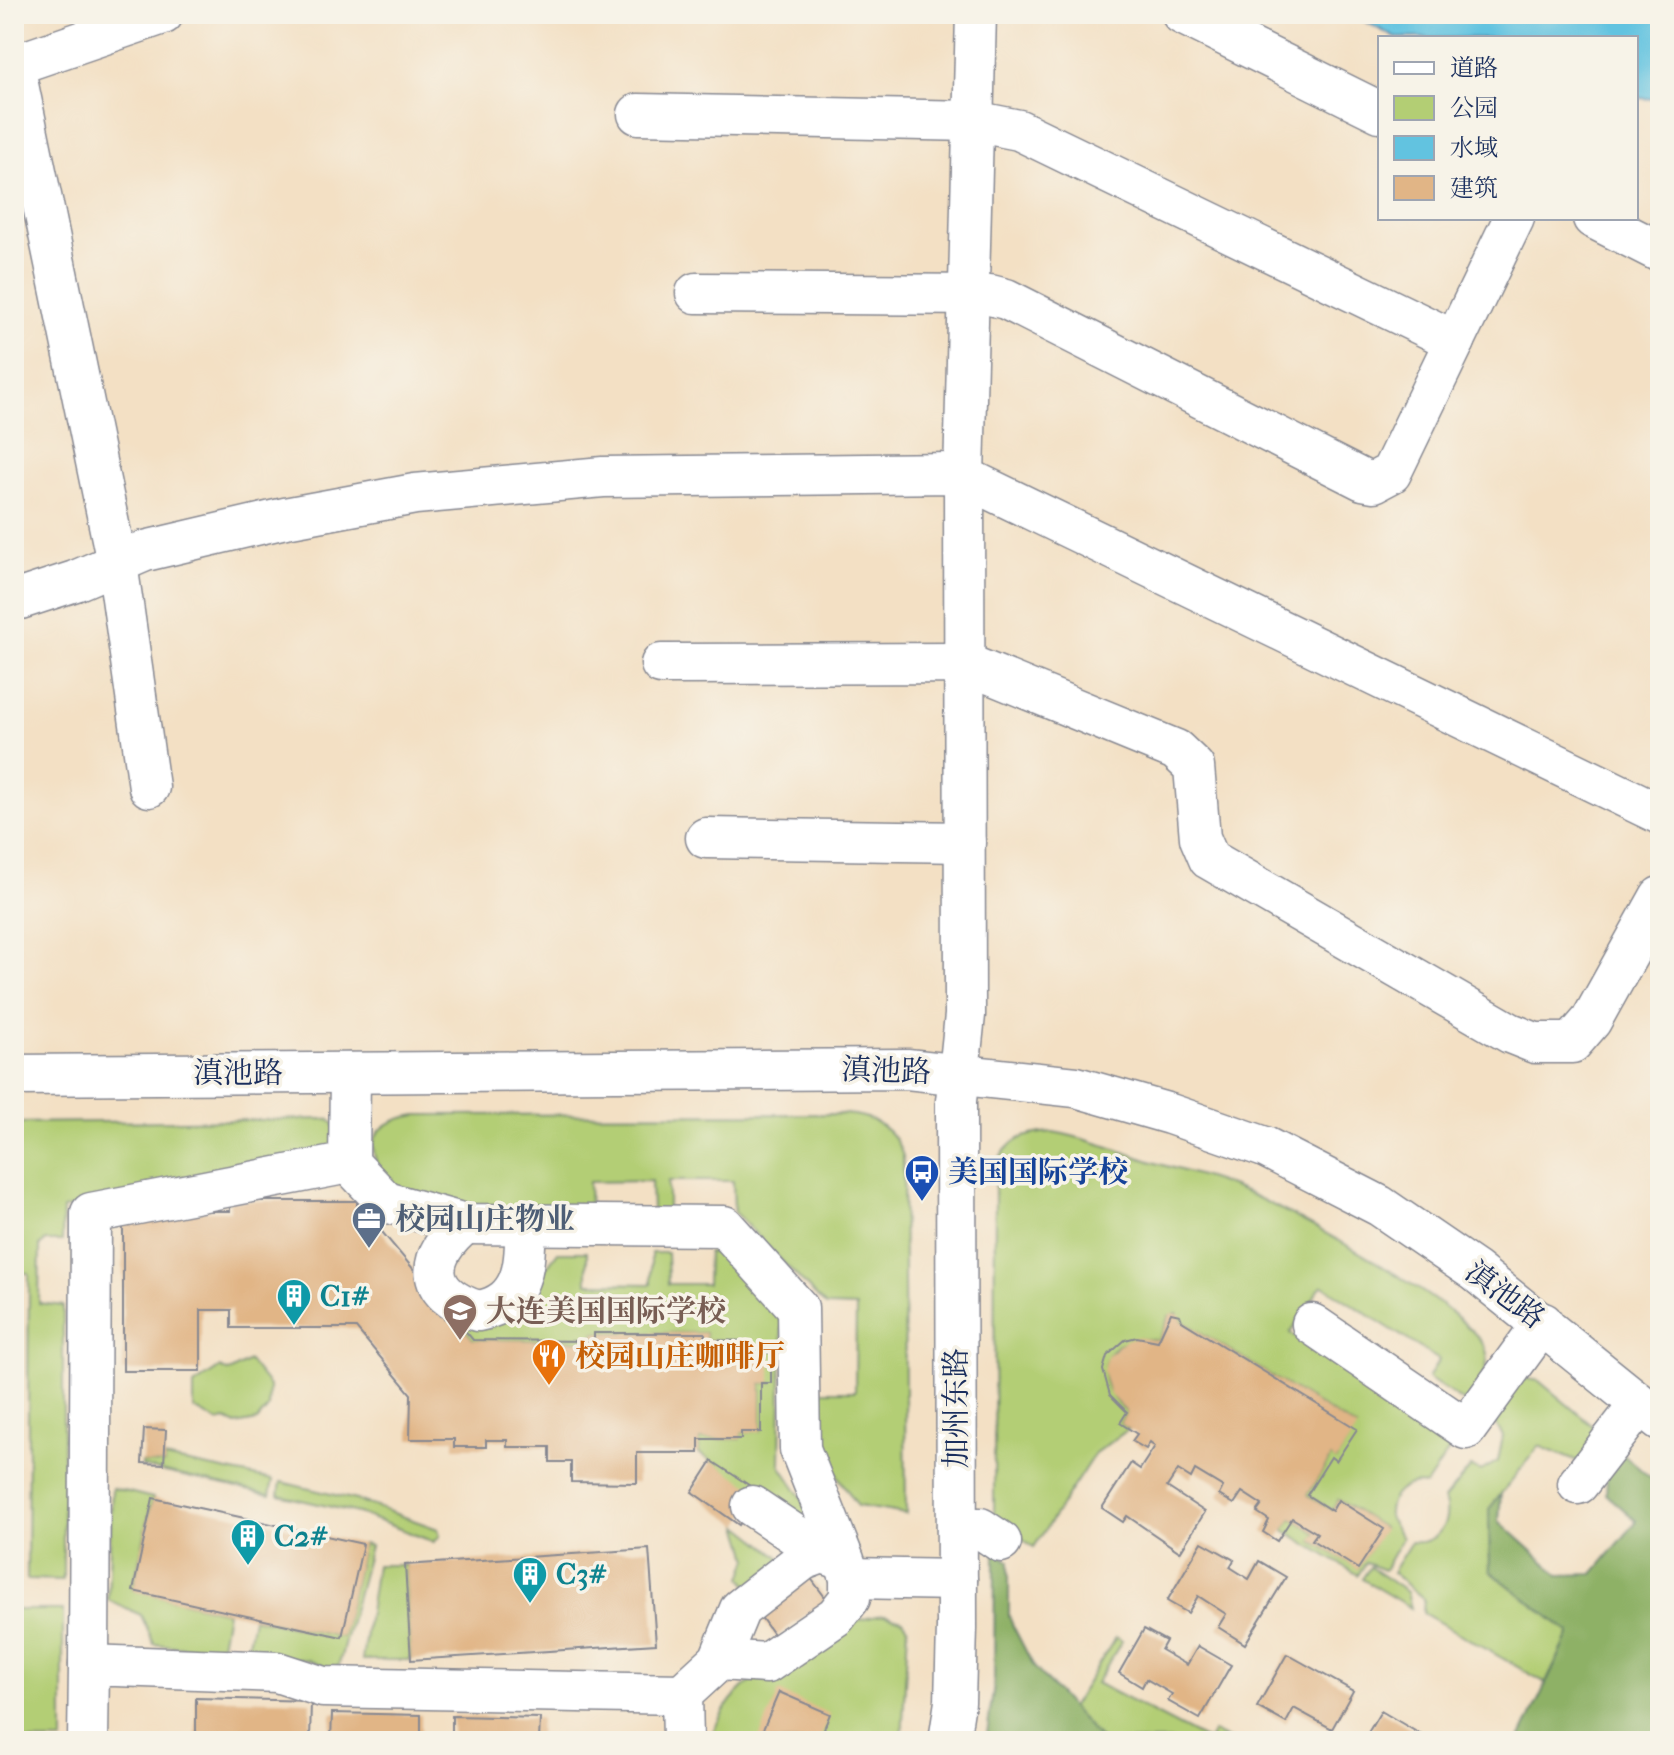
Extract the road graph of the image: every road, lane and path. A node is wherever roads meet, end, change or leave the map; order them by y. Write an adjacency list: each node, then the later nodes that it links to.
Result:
1 (163, 14): 14 (street)
2 (976, 14): 6 (street, 加州东路)
3 (1182, 14): 4 (street)
4 (1378, 111)
5 (638, 114): 6 (street)
6 (973, 121): 11 (street, 加州东路); 12 (street)
7 (1513, 220): 12 (street)
8 (1597, 220): 9 (street)
9 (1660, 252)
10 (696, 293): 11 (street)
11 (969, 296): 12 (street); 13 (street, 加州东路)
12 (1455, 341)
13 (964, 476): 14 (street); 16 (street, 加州东路); 19 (street)
14 (117, 563): 15 (street); 18 (street)
15 (14, 601)
16 (964, 663): 17 (street); 21 (street, 加州东路); 22 (street)
17 (661, 664)
18 (149, 787)
19 (1660, 814)
20 (706, 838): 21 (street)
21 (965, 842): 24 (street, 加州东路)
22 (1660, 897)
23 (350, 1073): 24 (street, 滇池路); 25 (street, 滇池路); 26 (street)
24 (959, 1074): 29 (street, 滇池路); 34 (street, 加州东路)
25 (14, 1075)
26 (349, 1163): 27 (street); 39 (street)
27 (465, 1224): 28 (street); 28 (street)
28 (525, 1225): 36 (street)
29 (1543, 1323): 30 (street); 31 (street, 滇池路)
30 (1312, 1324)
31 (1650, 1412): 32 (street)
32 (1578, 1484)
33 (752, 1506): 36 (street)
34 (957, 1528): 35 (street); 37 (street, 加州东路)
35 (1001, 1542)
36 (839, 1564): 37 (street); 38 (street); 38 (street)
37 (957, 1580): 43 (street, 加州东路)
38 (719, 1660): 40 (street)
39 (89, 1665): 40 (street); 41 (street)
40 (682, 1694): 42 (street)
41 (88, 1741)
42 (683, 1741)
43 (949, 1741)

